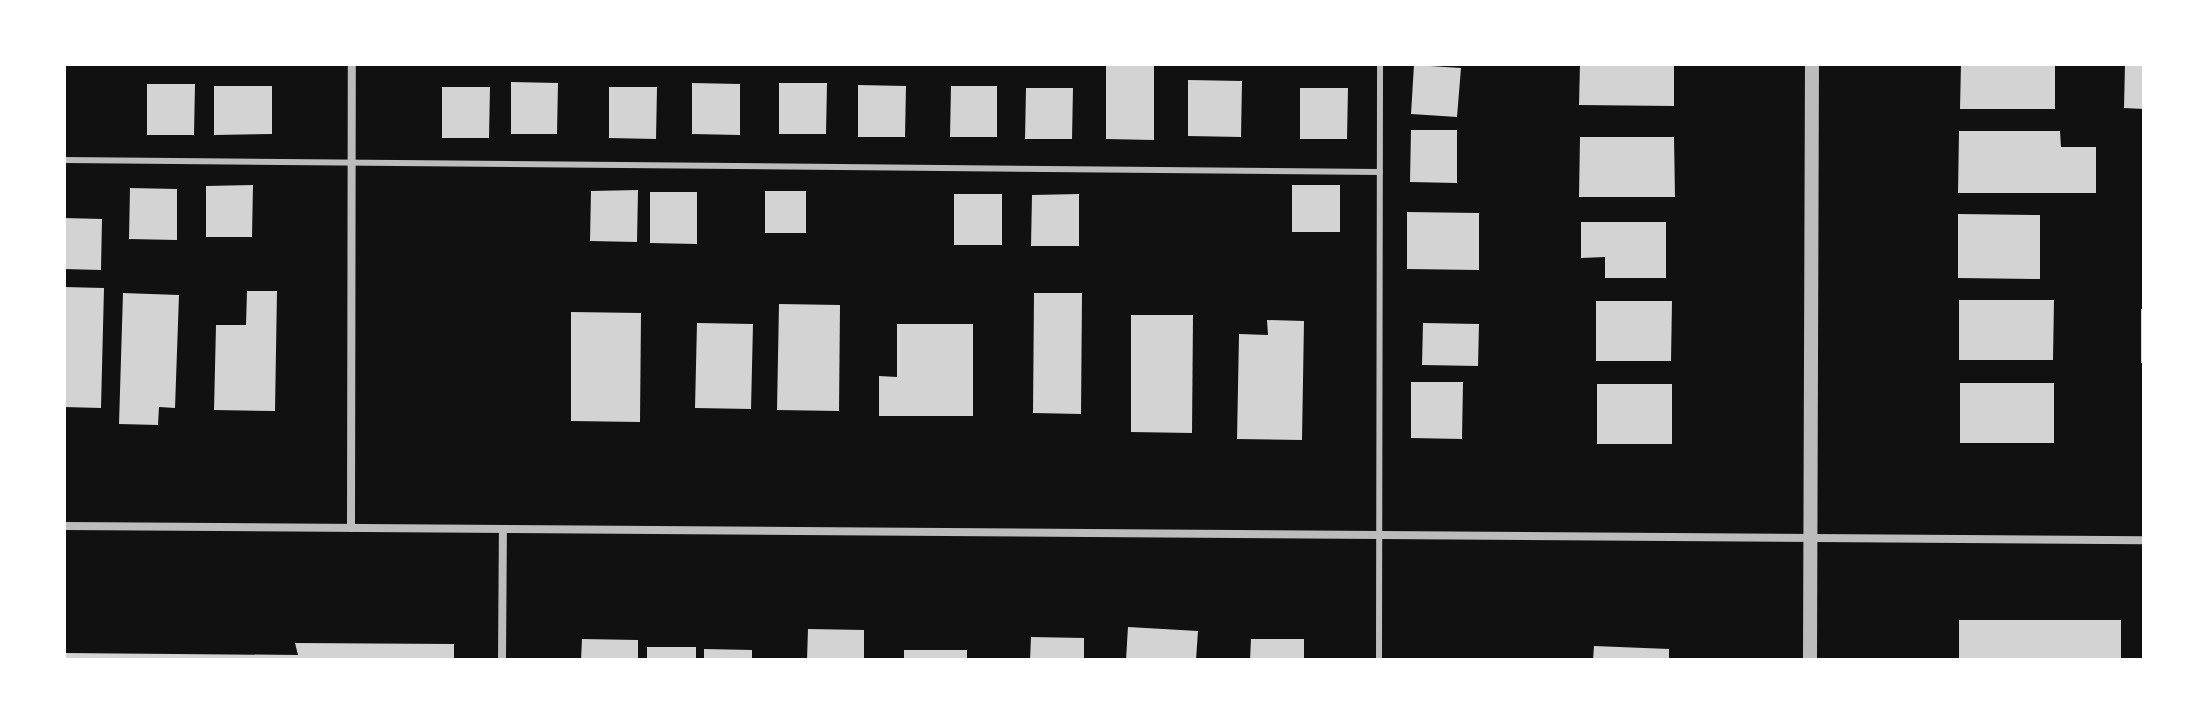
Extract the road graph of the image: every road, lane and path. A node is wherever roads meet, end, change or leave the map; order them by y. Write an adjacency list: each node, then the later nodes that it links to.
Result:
1 (352, 64): 5 (street)
2 (1380, 64): 6 (lane)
3 (1812, 64): 11 (street)
4 (64, 160): 5 (lane)
5 (352, 162): 6 (lane); 8 (street)
6 (1380, 172): 10 (lane)
7 (64, 526): 8 (street)
8 (351, 528): 9 (street)
9 (503, 529): 10 (street); 13 (street)
10 (1379, 535): 11 (street); 14 (lane)
11 (1811, 538): 12 (street); 15 (street)
12 (2144, 540)
13 (502, 660)
14 (1379, 660)
15 (1810, 660)

